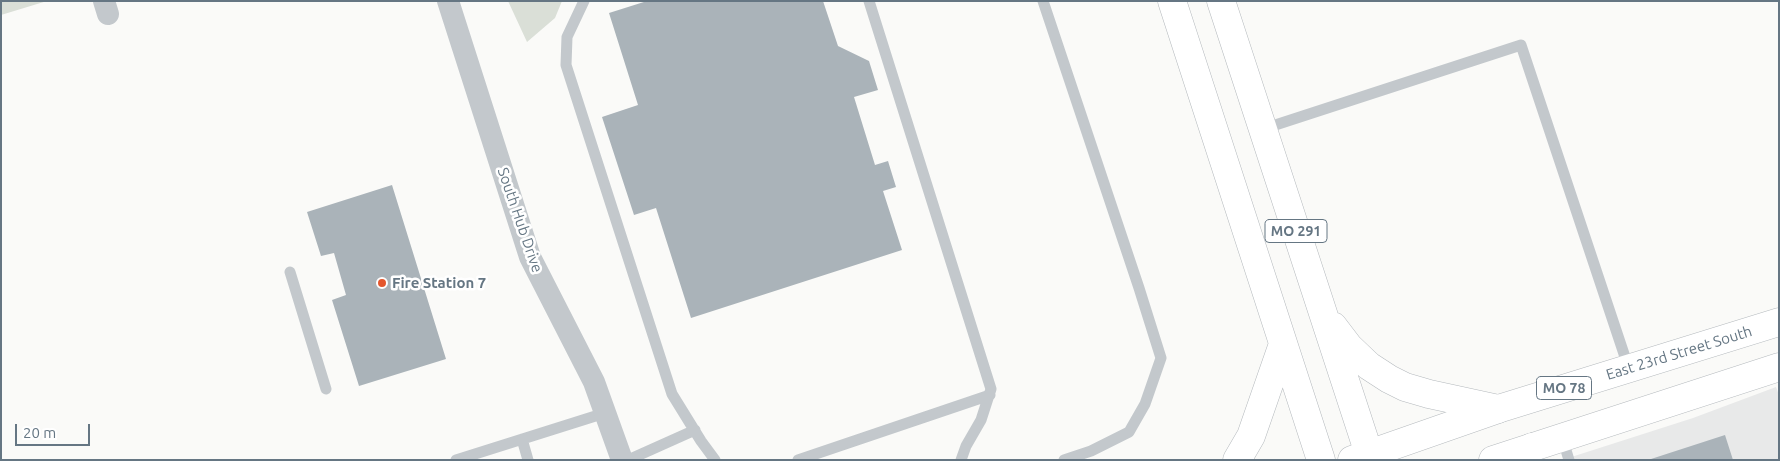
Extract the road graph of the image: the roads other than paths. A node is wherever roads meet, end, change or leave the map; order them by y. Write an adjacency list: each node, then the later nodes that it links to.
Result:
1 (448, 1): 17 (street, South Hub Drive)
2 (584, 1): 18 (lane)
3 (869, 1): 15 (lane)
4 (1044, 1): 30 (lane)
5 (1172, 1): 11 (main road, MO 291)
6 (1221, 1): 7 (main road, MO 291)
7 (1263, 129): 9 (main road, MO 291); 13 (lane)
8 (290, 272): 14 (lane)
9 (1323, 312): 16 (main road); 22 (main road, MO 291)
10 (1779, 322): 13 (main road, East 23rd Street South / MO 78)
11 (1283, 344): 31 (main road); 32 (main road, MO 291)
12 (1779, 367): 20 (main road)
13 (1629, 368): 16 (main road, East 23rd Street South / MO 78)
14 (326, 389)
15 (990, 395): 28 (lane); 29 (lane)
16 (1498, 409): 22 (main road, East 23rd Street South / MO 78)
17 (605, 413): 19 (lane); 25 (street, South Hub Drive)
18 (695, 430): 26 (lane); 27 (lane)
19 (522, 439): 23 (lane); 24 (lane)
20 (1566, 448): 21 (main road)
21 (1523, 454): 33 (main road)
22 (1364, 458)
23 (456, 460)
24 (528, 460)
25 (622, 460)
26 (628, 460)
27 (715, 460)
28 (798, 460)
29 (961, 460)
30 (1064, 460)
31 (1237, 460)
32 (1321, 460)
33 (1494, 460)

